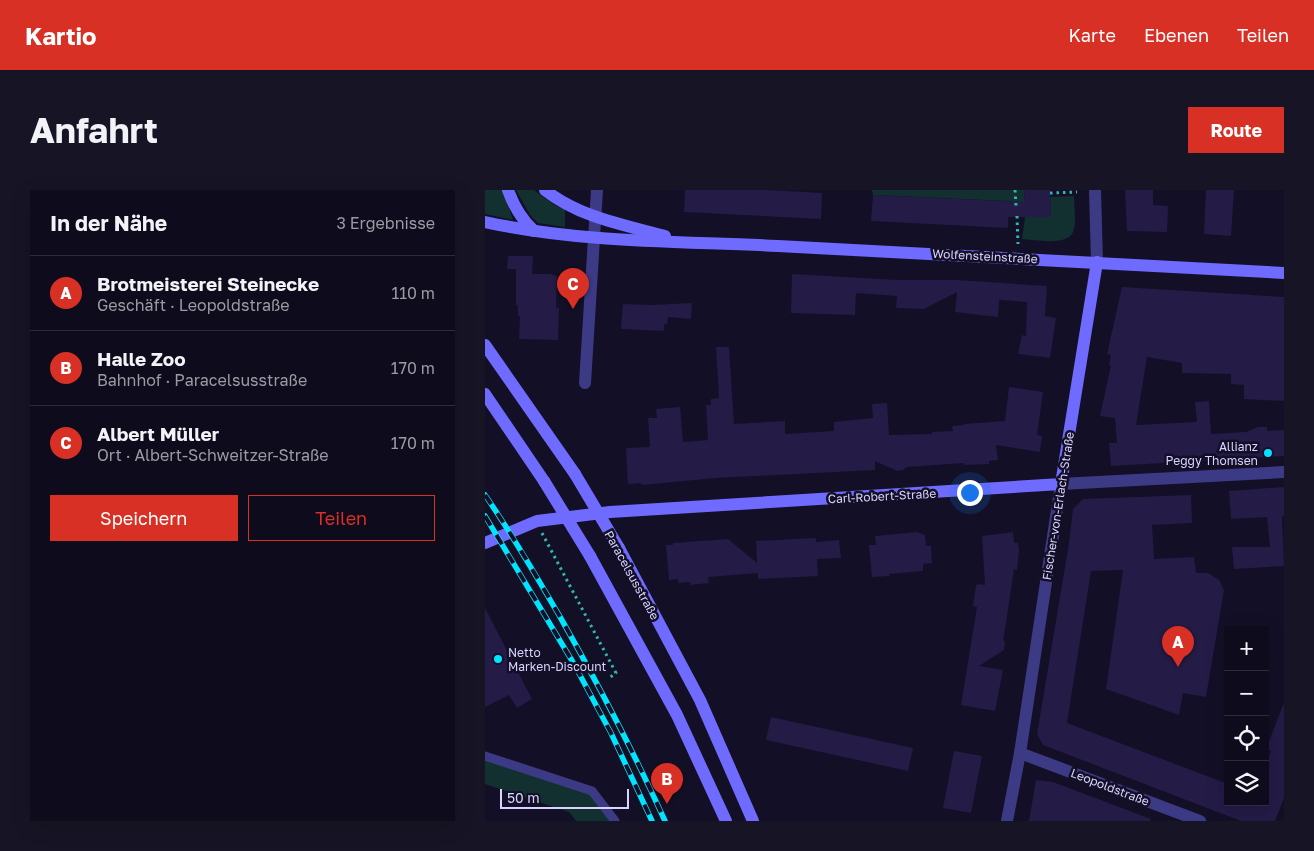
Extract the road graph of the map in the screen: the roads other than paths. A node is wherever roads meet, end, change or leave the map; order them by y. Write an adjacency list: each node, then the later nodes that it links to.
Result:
1 (508, 190): 7 (main road)
2 (545, 190): 5 (main road, Wolfensteinstraße)
3 (597, 190): 5 (street)
4 (1095, 190): 10 (street, Fischer-von-Erlach-Straße)
5 (594, 216): 8 (street); 9 (main road, Wolfensteinstraße)
6 (485, 222): 7 (main road, Wolfensteinstraße)
7 (533, 231): 8 (main road, Wolfensteinstraße)
8 (593, 238): 9 (main road, Wolfensteinstraße); 13 (street)
9 (687, 241): 10 (main road, Wolfensteinstraße)
10 (1097, 262): 11 (main road, Wolfensteinstraße); 16 (main road, Fischer-von-Erlach-Straße)
11 (1284, 273)
12 (485, 344): 22 (main road, Paracelsusstraße, bridge)
13 (585, 382)
14 (485, 394): 21 (main road, bridge)
15 (1284, 472): 16 (street, Carl-Robert-Straße)
16 (1061, 484): 17 (main road, Carl-Robert-Straße); 18 (street, Fischer-von-Erlach-Straße)
17 (485, 542)
18 (1020, 753): 23 (street, Fischer-von-Erlach-Straße); 24 (street, Leopoldstraße)
19 (485, 756): 20 (lane)
20 (615, 821)
21 (726, 821)
22 (753, 821)
23 (1007, 821)
24 (1200, 821)

